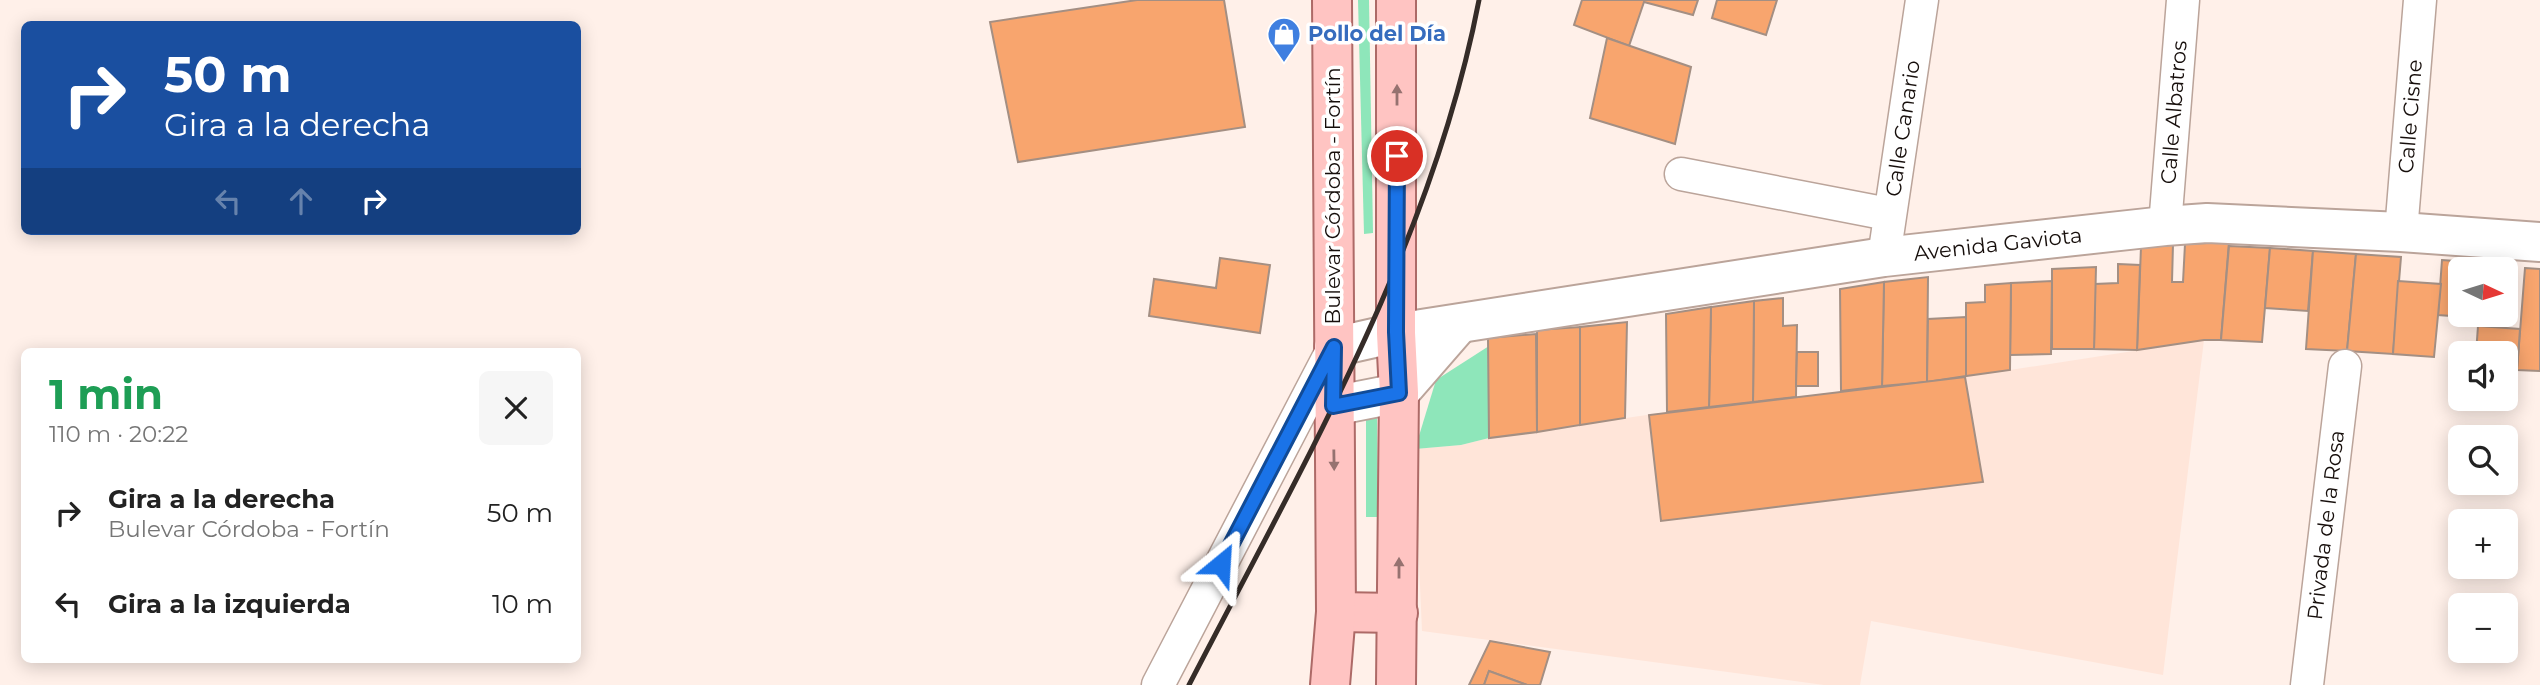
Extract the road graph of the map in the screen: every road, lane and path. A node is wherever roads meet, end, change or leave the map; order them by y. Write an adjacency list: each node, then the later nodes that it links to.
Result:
1 (1332, 0): 14 (main road, Bulevar Córdoba - Fortín)
2 (1396, 0): 13 (main road, one-way to 2)
3 (1922, 0): 7 (street, Calle Canario)
4 (2183, 0): 8 (street, Calle Albatros)
5 (2420, 0): 9 (street, Calle Cisne)
6 (1681, 174): 7 (street)
7 (1888, 214): 11 (street, Calle Canario)
8 (2165, 226): 9 (street, Avenida Gaviota); 11 (street, Avenida Gaviota)
9 (2401, 232): 10 (street, Avenida Gaviota)
10 (2540, 242)
11 (1884, 257): 12 (street, Avenida Gaviota)
12 (1459, 324): 13 (street, Avenida Gaviota); 16 (street)
13 (1396, 332): 14 (street, Avenida Gaviota); 16 (main road)
14 (1334, 347): 17 (main road, Bulevar Córdoba - Fortín); 20 (street)
15 (2345, 366): 23 (street, Privada de la Rosa)
16 (1399, 393): 17 (street); 19 (main road, one-way to 16)
17 (1333, 406): 18 (main road, Bulevar Córdoba - Fortín, one-way to 18)
18 (1336, 612): 19 (main road); 21 (main road, Bulevar Córdoba - Fortín)
19 (1398, 613): 22 (main road)
20 (1158, 685)
21 (1330, 685)
22 (1396, 685)
23 (2307, 685)

